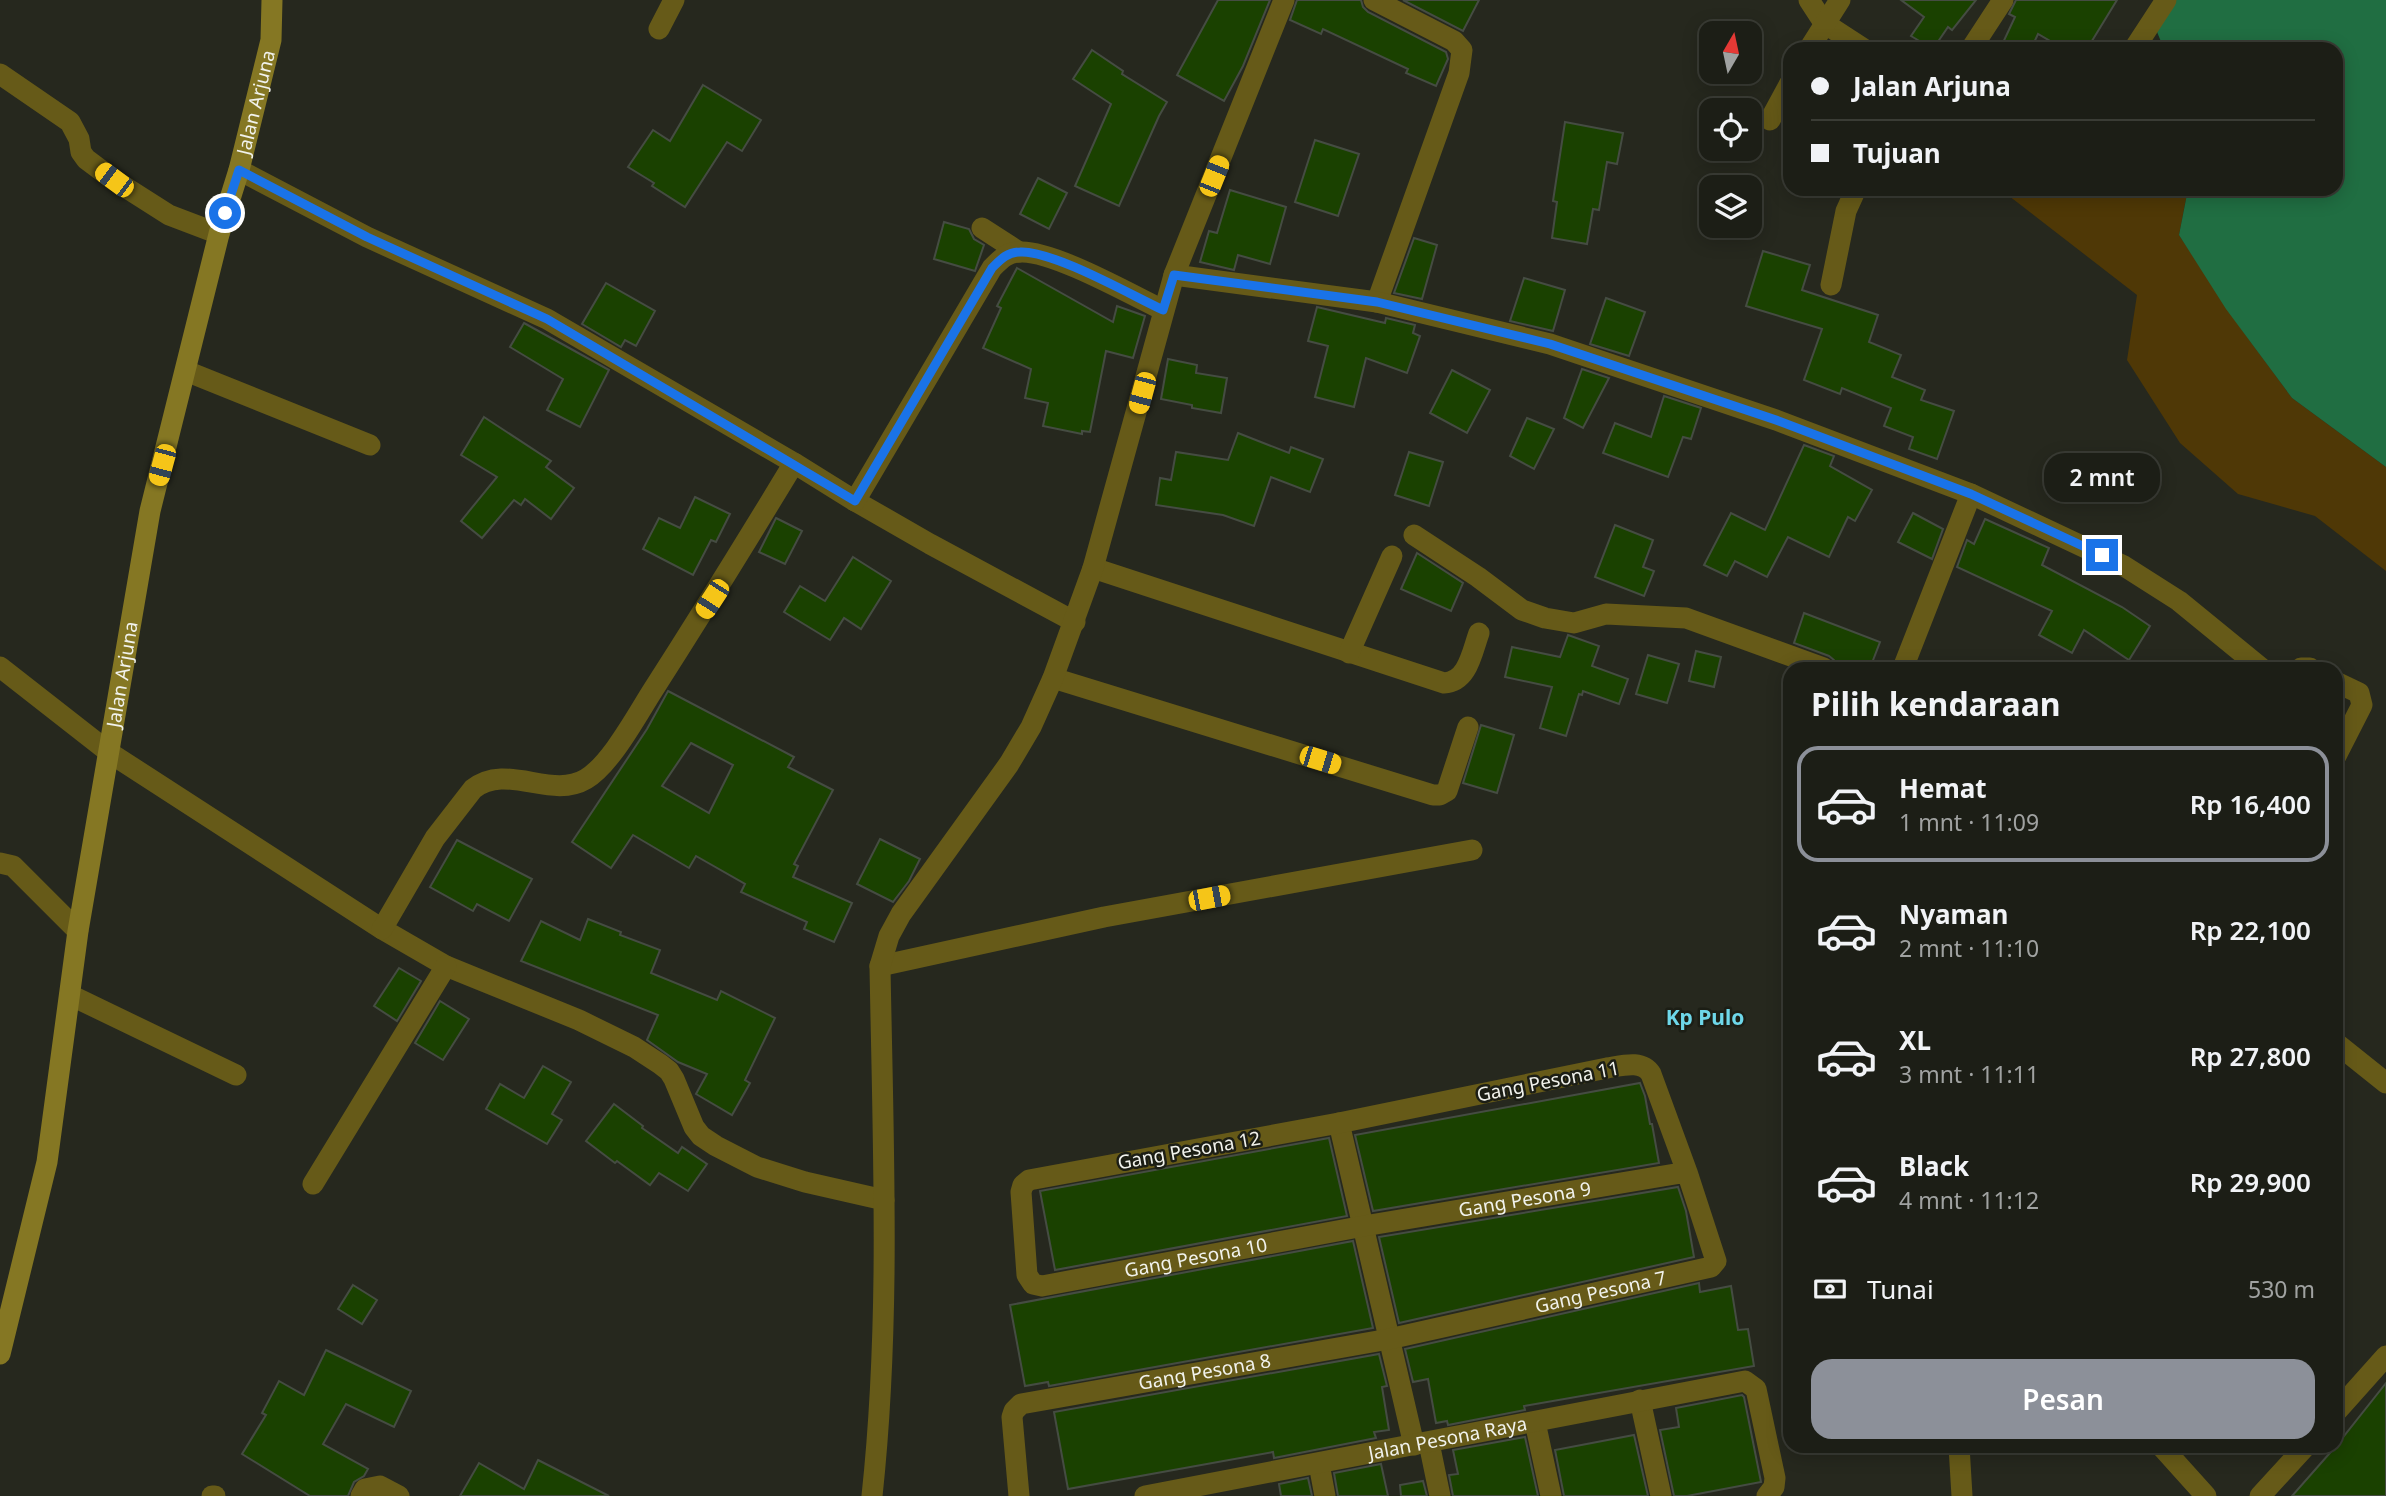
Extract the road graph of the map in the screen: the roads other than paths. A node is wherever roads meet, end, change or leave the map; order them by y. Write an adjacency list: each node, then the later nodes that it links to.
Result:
1 (272, 0): 18 (street, Jalan Arjuna)
2 (674, 0): 10 (street)
3 (1284, 0): 23 (street)
4 (1374, 0): 25 (street)
5 (1809, 0): 9 (street)
6 (1840, 0): 9 (street)
7 (2003, 0): 13 (street)
8 (2166, 0): 14 (street)
9 (1824, 23): 11 (street); 12 (street)
10 (659, 29)
11 (1813, 42)
12 (1853, 42)
13 (1976, 42)
14 (2139, 42)
15 (0, 74): 21 (street)
16 (1783, 96): 17 (street)
17 (1770, 120)
18 (239, 170): 21 (street, Jalan Arjuna); 29 (street)
19 (1853, 196): 24 (street)
20 (982, 228): 22 (street)
21 (219, 234): 27 (street, Jalan Arjuna)
22 (1019, 252): 26 (street); 31 (street)
23 (1174, 275): 25 (street); 26 (street)
24 (1831, 285)
25 (1377, 302): 30 (street)
26 (1163, 310): 34 (street)
27 (186, 371): 28 (street); 46 (street, Jalan Arjuna)
28 (370, 446)
29 (793, 463): 31 (street); 49 (street)
30 (1971, 494): 39 (street); 40 (street)
31 (855, 501): 35 (street)
32 (1414, 535): 38 (street)
33 (1392, 556): 37 (street)
34 (1093, 568): 35 (street); 37 (street)
35 (1075, 622): 42 (street)
36 (1479, 633): 37 (street)
37 (1349, 653)
38 (1807, 662)
39 (1905, 662)
40 (2254, 662)
41 (0, 667): 46 (street)
42 (1054, 678): 44 (street); 52 (street)
43 (2343, 685): 45 (street)
44 (1468, 727)
45 (2343, 742)
46 (110, 753): 49 (street); 50 (street, Jalan Arjuna)
47 (1472, 850): 52 (street)
48 (0, 863): 50 (street)
49 (382, 929): 51 (street)
50 (78, 931): 53 (street, Jalan Arjuna)
51 (446, 966): 59 (street); 60 (street)
52 (880, 966): 60 (street)
53 (70, 995): 55 (street); 64 (street, Jalan Arjuna)
54 (2343, 1048): 56 (street)
55 (236, 1075)
56 (2386, 1083)
57 (1339, 1123): 58 (street, Gang Pesona 11); 61 (street); 62 (street, Gang Pesona 12)
58 (1687, 1172): 61 (street, Gang Pesona 9); 63 (street, Gang Pesona 7)
59 (313, 1184)
60 (884, 1200): 77 (street)
61 (1364, 1226): 62 (street, Gang Pesona 10); 63 (street)
62 (1029, 1279)
63 (1389, 1339): 69 (street); 78 (street, Gang Pesona 8)
64 (0, 1349)
65 (2386, 1356): 67 (street)
66 (1640, 1400): 68 (street, Jalan Pesona Raya); 83 (street); 84 (street, Jalan Pesona Raya)
67 (2343, 1404)
68 (1535, 1423): 69 (street, Jalan Pesona Raya); 82 (street)
69 (1422, 1444): 73 (street, Jalan Pesona Raya); 81 (street)
70 (1959, 1453): 85 (street)
71 (2167, 1453): 86 (street)
72 (2300, 1453): 87 (street)
73 (1318, 1464): 74 (street, Jalan Pesona Raya); 80 (street)
74 (1207, 1490): 79 (street, Jalan Pesona Raya)
75 (361, 1496): 76 (street)
76 (399, 1496)
77 (872, 1496)
78 (1019, 1496)
79 (1145, 1496)
80 (1325, 1496)
81 (1440, 1496)
82 (1551, 1496)
83 (1661, 1496)
84 (1767, 1496)
85 (1962, 1496)
86 (2206, 1496)
87 (2260, 1496)

